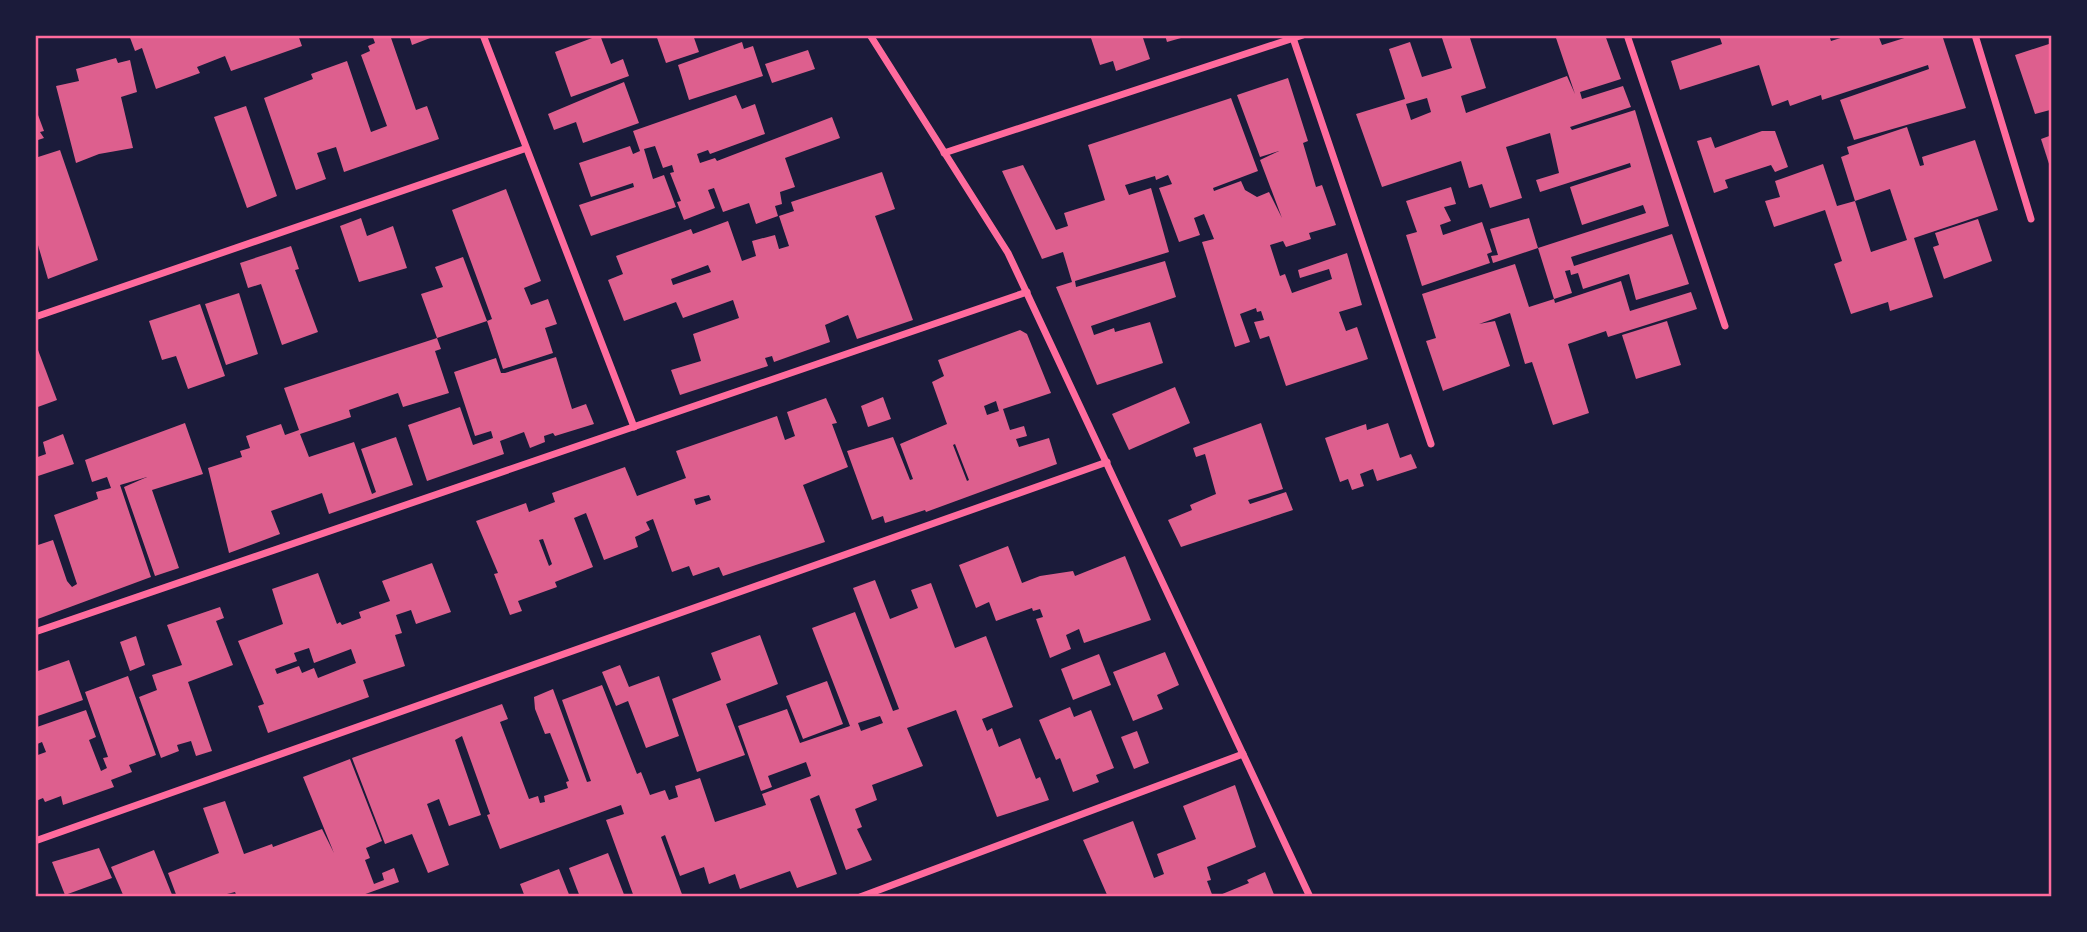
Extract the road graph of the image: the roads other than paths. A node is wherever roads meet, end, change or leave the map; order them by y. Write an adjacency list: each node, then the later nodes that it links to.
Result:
1 (482, 35): 7 (street)
2 (870, 35): 8 (street)
3 (1303, 35): 6 (street)
4 (1627, 35): 12 (street)
5 (1975, 35): 9 (street)
6 (1293, 38): 8 (street); 14 (street)
7 (524, 149): 11 (street); 13 (street)
8 (944, 153): 10 (street)
9 (2031, 219)
10 (1027, 292): 13 (street); 15 (street)
11 (35, 317)
12 (1725, 326)
13 (634, 427): 16 (street)
14 (1431, 444)
15 (1107, 463): 17 (street); 18 (street)
16 (35, 632)
17 (1243, 754): 19 (street); 20 (street)
18 (35, 841)
19 (860, 897)
20 (1310, 897)

